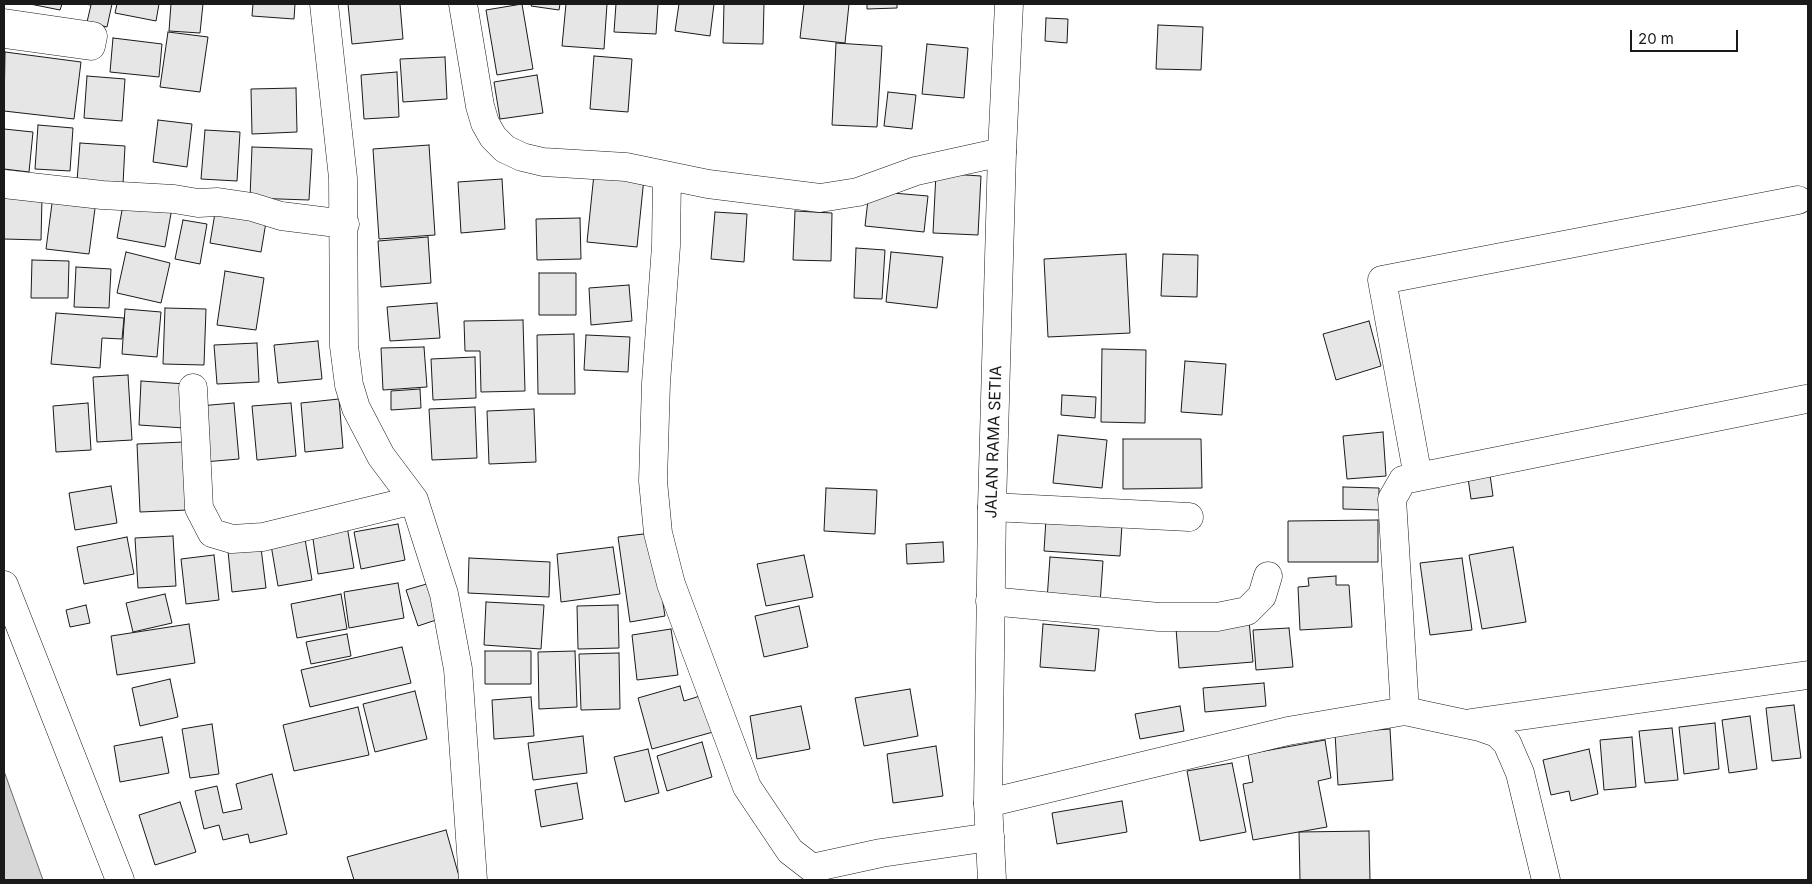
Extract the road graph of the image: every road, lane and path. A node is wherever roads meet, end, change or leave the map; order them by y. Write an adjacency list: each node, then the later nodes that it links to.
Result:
1 (324, 4): 10 (street)
2 (463, 4): 7 (street)
3 (1009, 4): 6 (street, JALAN RAMA SETIA)
4 (4, 23): 5 (street)
5 (4, 34)
6 (1002, 152): 7 (street); 15 (street, JALAN RAMA SETIA)
7 (667, 176): 25 (street)
8 (4, 184): 10 (street)
9 (1798, 200): 13 (street)
10 (345, 224): 14 (street)
11 (193, 388): 14 (street)
12 (1806, 399): 13 (street)
13 (1418, 477): 21 (street)
14 (414, 500): 27 (street)
15 (992, 507): 16 (street); 19 (street, JALAN RAMA SETIA)
16 (1188, 517)
17 (1268, 576): 19 (street)
18 (4, 585): 26 (street)
19 (990, 601): 23 (street, JALAN RAMA SETIA)
20 (1808, 675): 22 (street)
21 (1405, 711): 22 (street); 23 (street)
22 (1462, 724): 29 (street)
23 (988, 802): 24 (street, JALAN RAMA SETIA)
24 (990, 837): 25 (street); 28 (street, JALAN RAMA SETIA)
25 (809, 874)
26 (120, 880)
27 (473, 880)
28 (992, 880)
29 (1546, 880)

